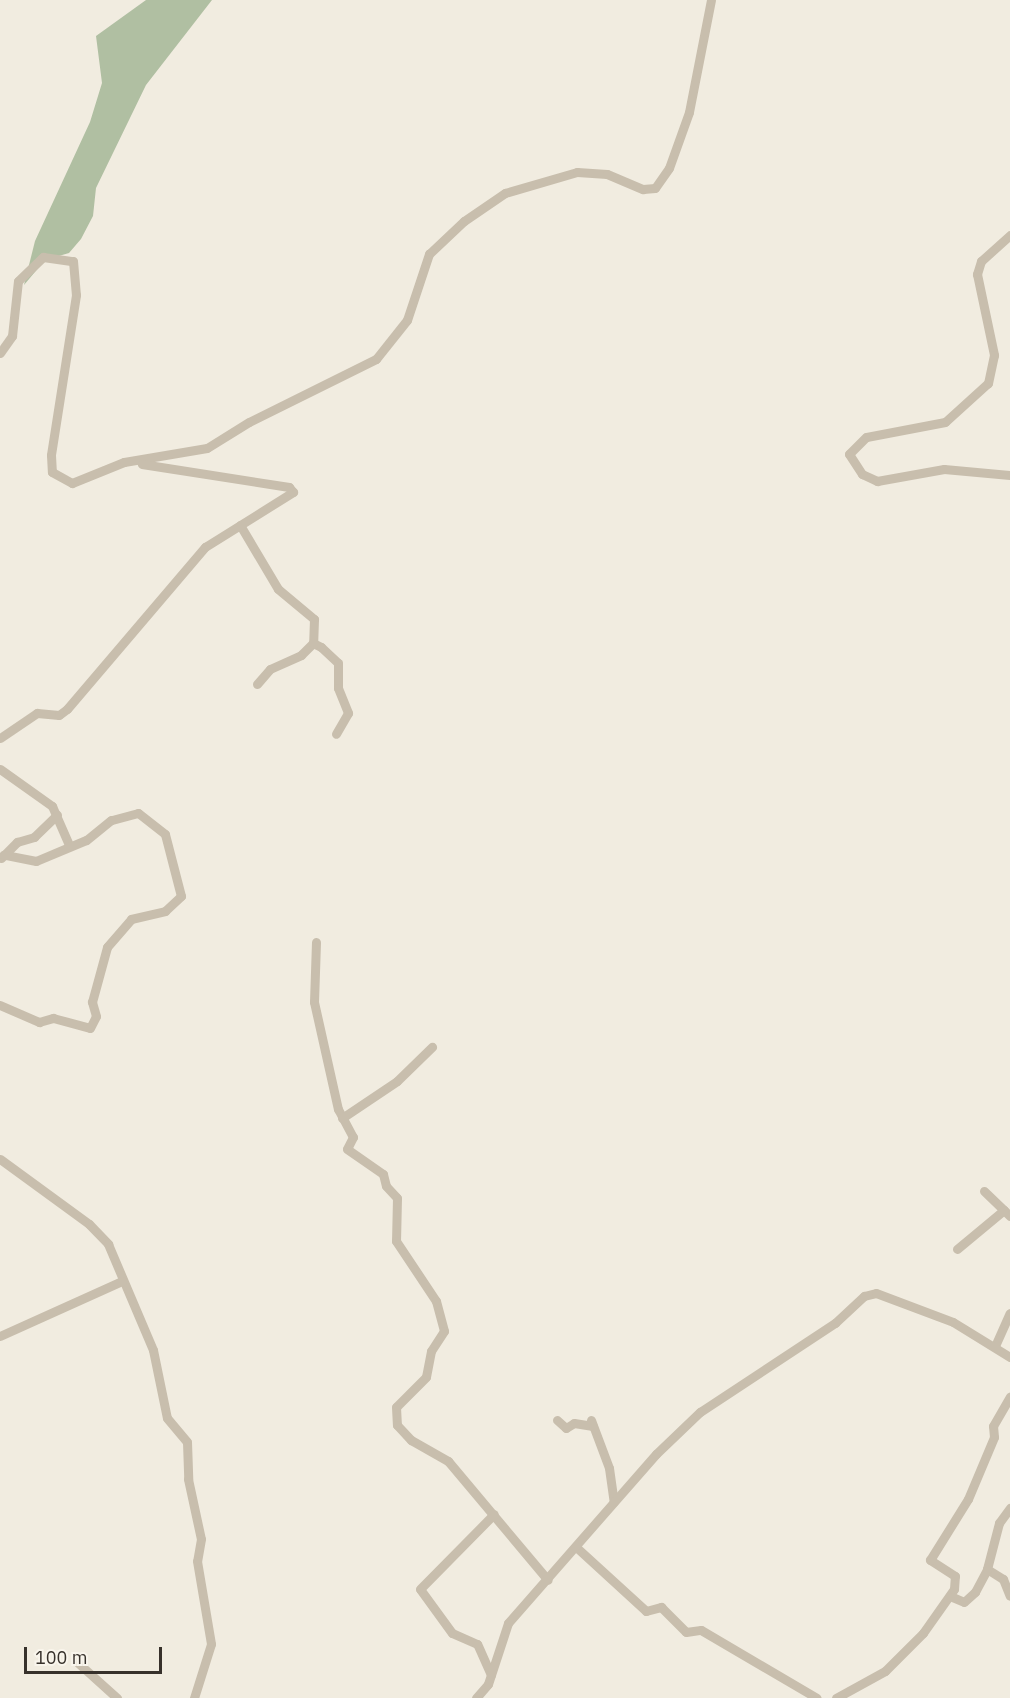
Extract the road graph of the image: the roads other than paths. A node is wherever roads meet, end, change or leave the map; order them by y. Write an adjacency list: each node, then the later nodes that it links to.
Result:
1 (711, 0): 4 (street)
2 (1010, 235): 5 (street)
3 (0, 353): 4 (street)
4 (137, 463): 6 (street)
5 (1010, 476)
6 (240, 525): 7 (street); 10 (street)
7 (313, 643): 8 (street); 9 (street)
8 (257, 684)
9 (336, 734)
10 (0, 738)
11 (0, 769): 12 (street)
12 (57, 815): 13 (street); 14 (street)
13 (69, 844): 14 (street); 16 (street)
14 (2, 857)
15 (316, 942): 18 (street)
16 (0, 1005)
17 (432, 1047): 18 (street)
18 (342, 1118): 32 (street)
19 (0, 1159): 23 (street)
20 (984, 1191): 21 (street)
21 (1007, 1213): 22 (street)
22 (957, 1249)
23 (122, 1281): 25 (street); 41 (street)
24 (1010, 1313): 26 (street)
25 (0, 1336)
26 (995, 1346): 27 (street); 30 (street)
27 (1010, 1357)
28 (1010, 1397): 36 (street)
29 (557, 1420): 30 (street)
30 (614, 1502): 33 (street)
31 (1010, 1508): 34 (street)
32 (494, 1514): 35 (street); 39 (street)
33 (576, 1547): 35 (street); 43 (street)
34 (987, 1569): 36 (street); 37 (street)
35 (548, 1580): 39 (street)
36 (950, 1596): 44 (street)
37 (1010, 1596)
38 (77, 1662): 40 (street)
39 (491, 1675): 42 (street)
40 (117, 1698)
41 (194, 1698)
42 (476, 1698)
43 (817, 1698)
44 (836, 1698)

